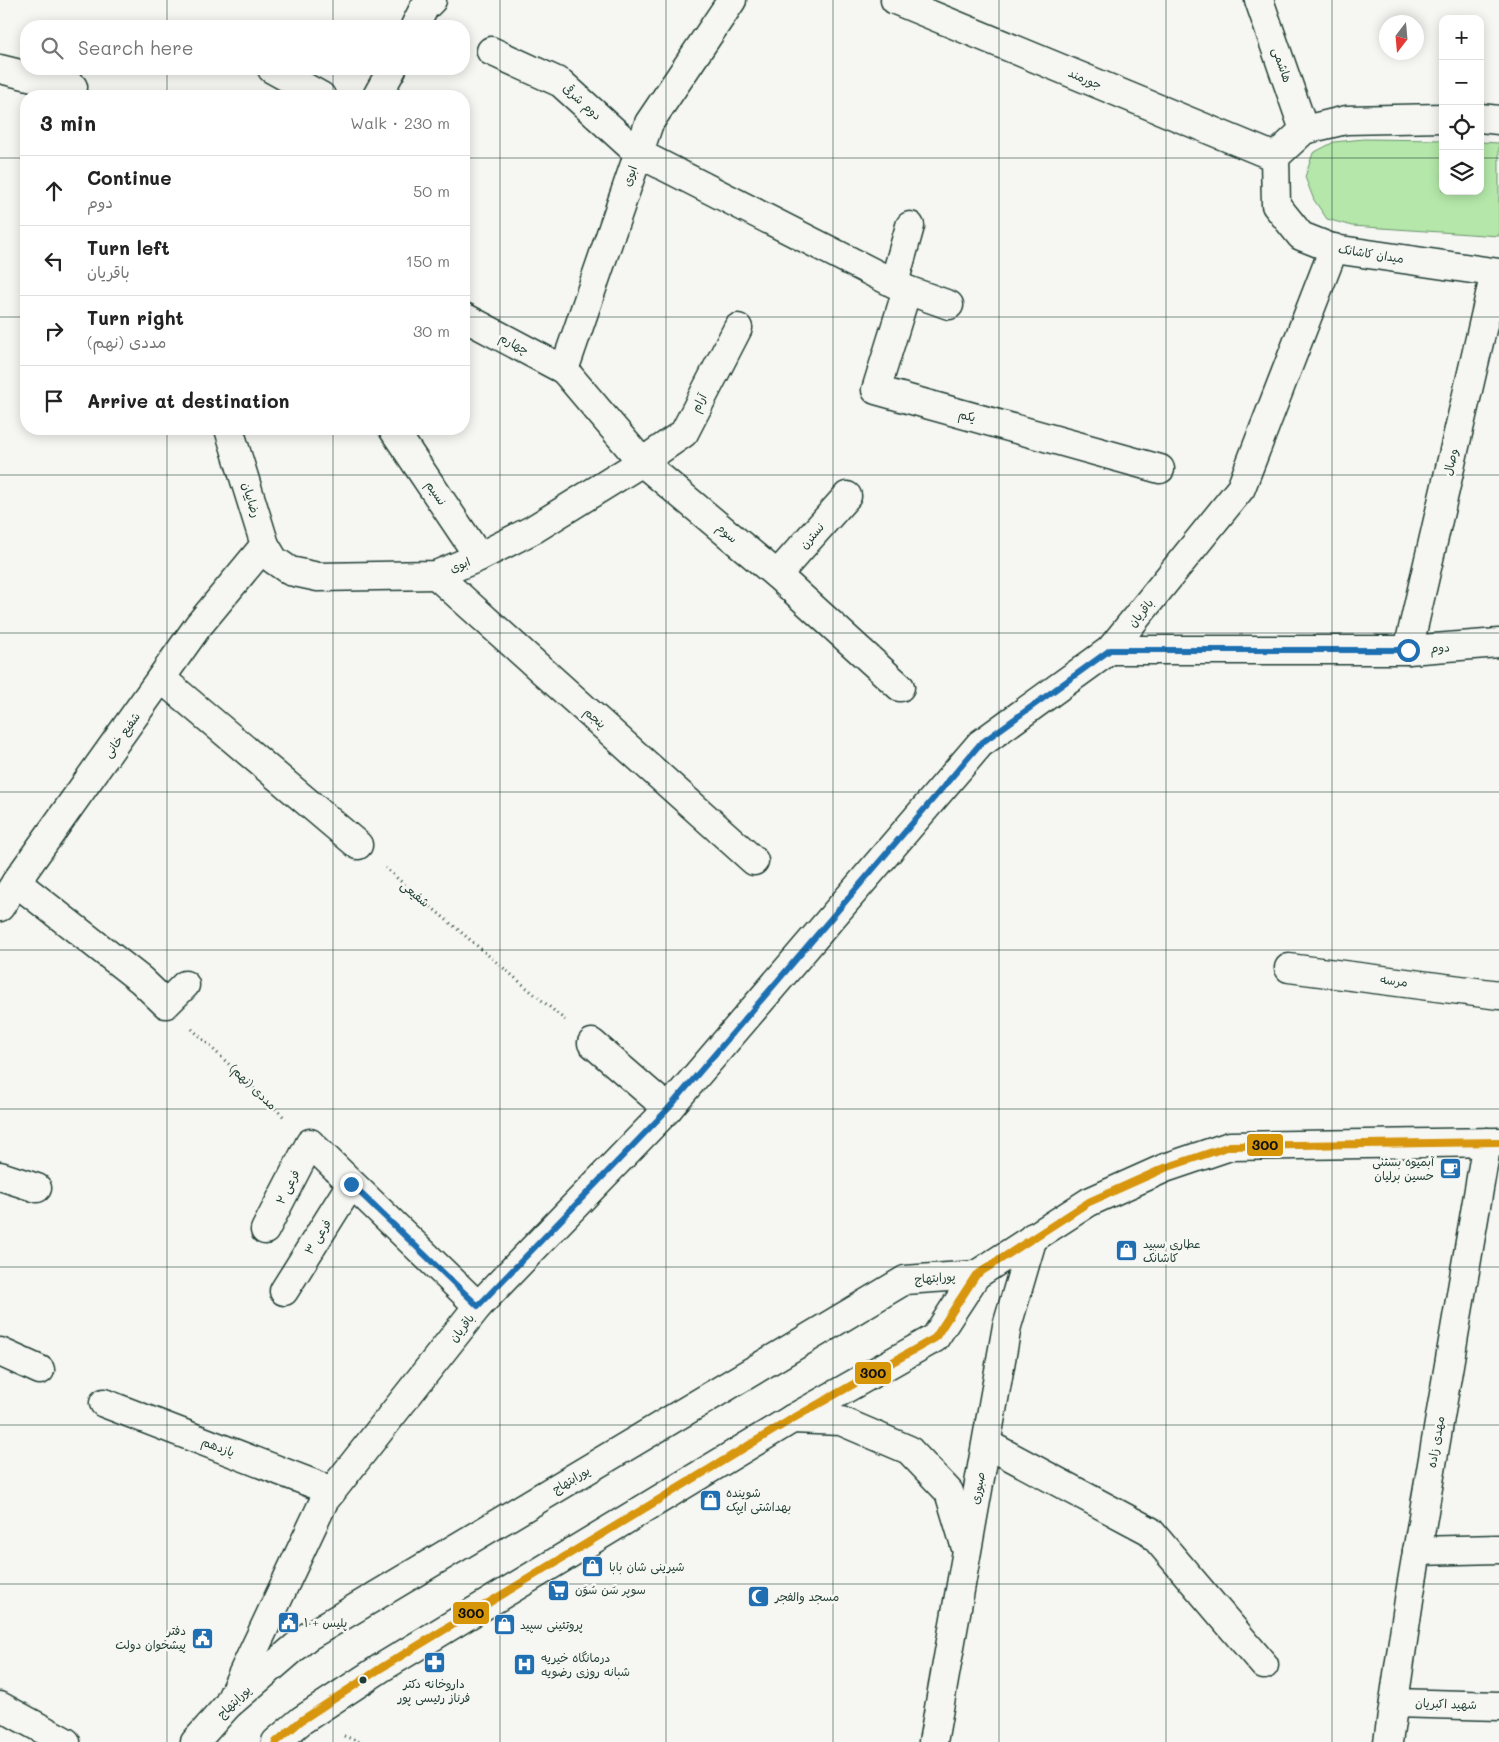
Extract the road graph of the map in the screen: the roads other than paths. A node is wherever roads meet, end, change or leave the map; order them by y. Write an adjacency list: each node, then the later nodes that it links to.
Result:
1 (732, 0): 17 (street, ابوی)
2 (894, 0): 18 (street, جورمند)
3 (1259, 0): 16 (street, هاشمی)
4 (491, 51): 17 (street, دوم شرقی)
5 (0, 69): 6 (street)
6 (20, 74)
7 (24, 75): 10 (street)
8 (283, 75): 11 (street)
9 (389, 75): 12 (street)
10 (72, 87)
11 (309, 90)
12 (381, 90)
13 (1439, 118): 16 (street)
14 (1484, 118): 15 (street)
15 (1499, 120)
16 (1304, 130): 18 (street)
17 (638, 153): 22 (street); 26 (street, ابوی)
18 (1275, 158): 20 (street, میدان کاشانک)
19 (910, 226): 22 (street)
20 (1334, 248): 21 (street, میدان کاشانک); 37 (street, باقریان)
21 (1497, 273): 38 (street, وصال)
22 (901, 287): 23 (street); 30 (street, یکم)
23 (949, 305)
24 (470, 321): 26 (street, چهارم)
25 (738, 328): 29 (street, آرام)
26 (564, 370): 29 (street, سوم)
27 (231, 435): 32 (street, رضاییان)
28 (397, 435): 33 (street, نسیم)
29 (642, 462): 33 (street, ابوی); 35 (street, سوم)
30 (1160, 469)
31 (847, 496): 35 (street, نسترن)
32 (265, 545): 34 (street, ابوی); 39 (street, شفیع خانی)
33 (479, 557): 34 (street, ابوی)
34 (436, 575): 42 (street, پنجم)
35 (777, 575): 40 (street, سوم)
36 (1499, 643): 38 (street, دوم)
37 (1110, 650): 38 (street, دوم); 49 (street, باقریان)
38 (1408, 650)
39 (162, 679): 41 (street); 43 (street, شفیع خانی)
40 (900, 687)
41 (358, 845)
42 (754, 861)
43 (16, 882): 44 (street, شفیع خانی); 46 (street)
44 (0, 907)
45 (1290, 968): 47 (street, مرسه)
46 (175, 994)
47 (1499, 995)
48 (592, 1044): 49 (street)
49 (668, 1109): 58 (street, باقریان)
50 (1493, 1142): 55 (street, پورابتهاج); 67 (street, مهدی زاده)
51 (0, 1176): 53 (street)
52 (351, 1184): 54 (street, فرعی ۲); 57 (street, فرعی ۳); 58 (street)
53 (37, 1188)
54 (265, 1230)
55 (1033, 1236): 56 (street, پورابتهاج); 63 (street, صبوری)
56 (976, 1275): 62 (street, پورابتهاج); 70 (street, پورابتهاج)
57 (284, 1291)
58 (478, 1306): 64 (street, باقریان)
59 (0, 1352): 60 (street)
60 (40, 1370)
61 (104, 1403): 64 (street, یازدهم)
62 (792, 1419): 66 (street); 75 (street, پورابتهاج)
63 (987, 1444): 66 (street, صبوری); 68 (street)
64 (332, 1492): 70 (street, باقریان)
65 (1499, 1549): 67 (street)
66 (967, 1550): 76 (street, صبوری)
67 (1417, 1551): 69 (street, مهدی زاده)
68 (1264, 1665)
69 (1394, 1703): 72 (street, شهید اکبریان); 77 (street, مهدی زاده)
70 (228, 1705): 74 (street, پورابتهاج)
71 (0, 1706): 73 (street)
72 (1499, 1706)
73 (66, 1742)
74 (195, 1742)
75 (276, 1742)
76 (933, 1742)
77 (1388, 1742)

